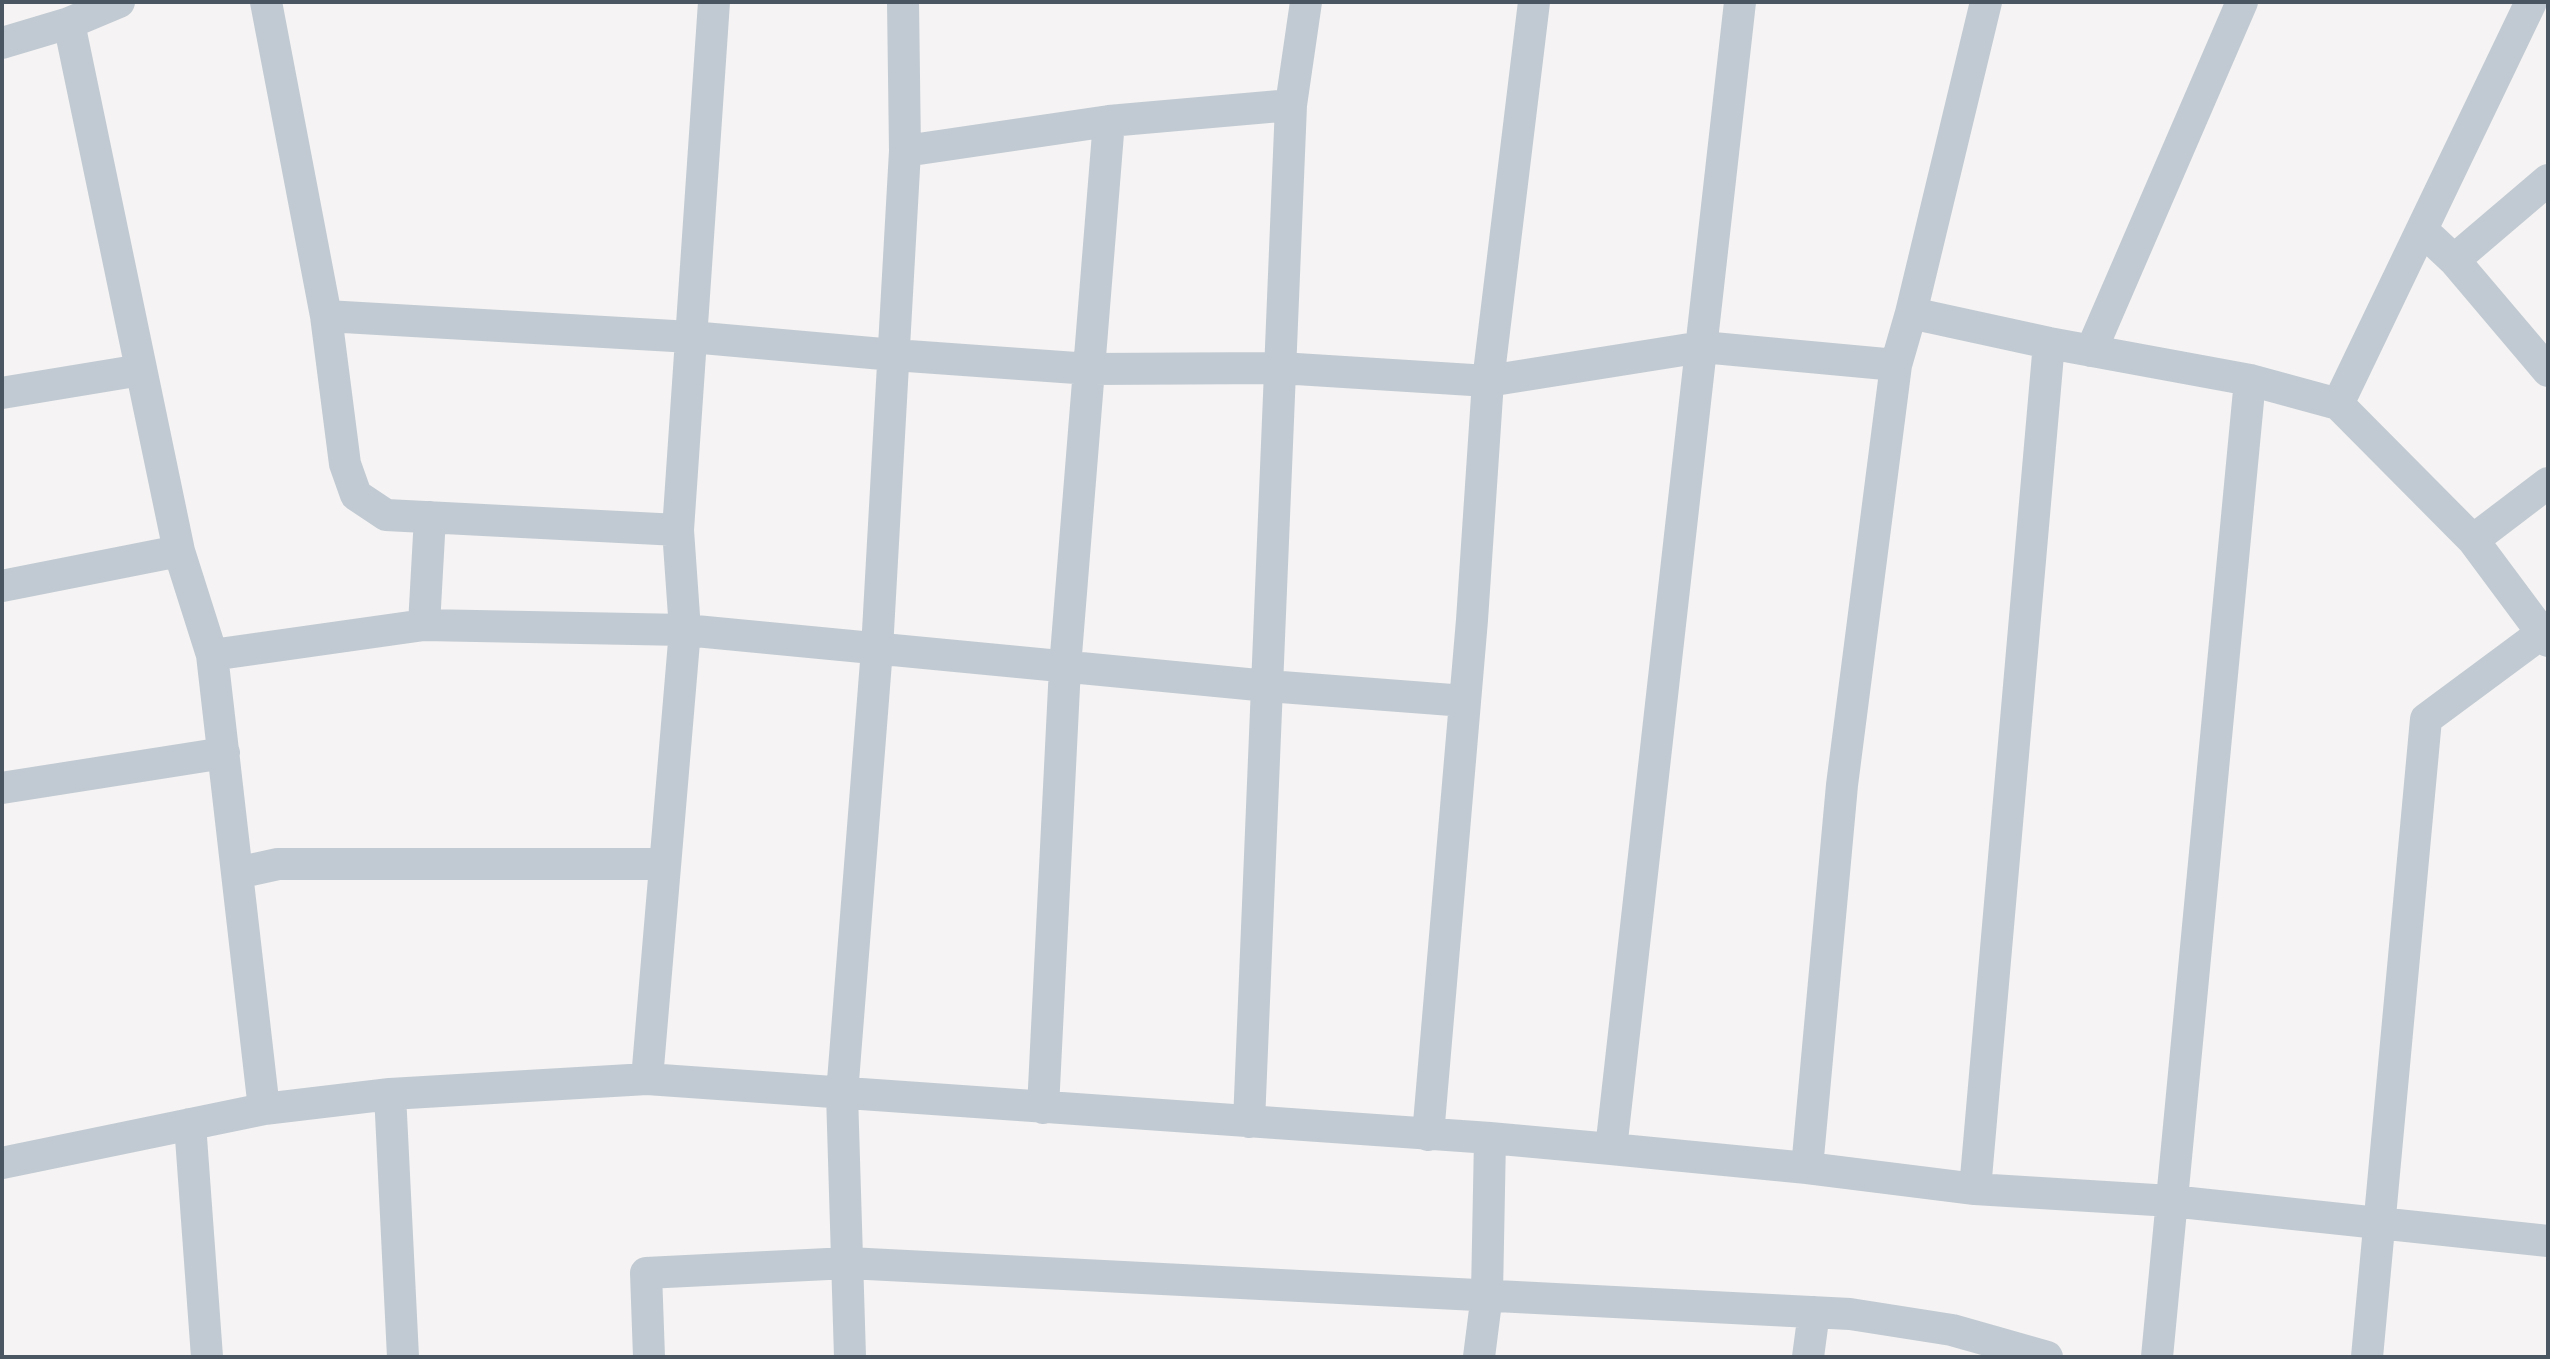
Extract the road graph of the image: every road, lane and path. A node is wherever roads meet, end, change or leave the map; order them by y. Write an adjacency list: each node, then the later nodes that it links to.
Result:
1 (119, 2): 12 (street)
2 (266, 2): 21 (street)
3 (714, 2): 22 (street)
4 (903, 2): 16 (street)
5 (1306, 2): 14 (street)
6 (1534, 2): 33 (street)
7 (1740, 2): 24 (street)
8 (1986, 2): 20 (street)
9 (2242, 2): 25 (street)
10 (2531, 2): 11 (street); 18 (street)
11 (2548, 22)
12 (69, 23): 13 (street); 30 (street)
13 (2, 43)
14 (1291, 105): 15 (street); 28 (street)
15 (1109, 121): 16 (street); 29 (street)
16 (905, 151): 26 (street)
17 (2548, 180): 19 (street)
18 (2422, 230): 19 (street); 35 (street)
19 (2454, 260): 31 (street)
20 (1911, 313): 23 (street); 27 (street)
21 (326, 316): 22 (street); 37 (street)
22 (691, 337): 26 (street); 38 (street)
23 (2049, 343): 25 (street); 66 (street)
24 (1702, 347): 27 (street); 33 (street); 63 (street)
25 (2091, 351): 32 (street)
26 (894, 355): 29 (street); 45 (street)
27 (1896, 365): 65 (street)
28 (1280, 368): 29 (street); 33 (street); 48 (street)
29 (1090, 369): 47 (street)
30 (141, 370): 34 (street); 40 (street)
31 (2548, 371)
32 (2250, 380): 35 (street); 67 (street)
33 (1488, 381): 49 (street)
34 (2, 393)
35 (2338, 404): 39 (street)
36 (2548, 483): 39 (street)
37 (430, 517): 38 (street); 42 (street)
38 (678, 530): 43 (street)
39 (2473, 540): 44 (street)
40 (178, 551): 41 (street); 46 (street)
41 (2, 586)
42 (424, 625): 43 (street); 46 (street)
43 (685, 630): 45 (street); 52 (street)
44 (2545, 637): 68 (street)
45 (877, 649): 47 (street); 56 (street)
46 (212, 655): 50 (street)
47 (1065, 667): 48 (street); 57 (street)
48 (1268, 686): 49 (street); 59 (street)
49 (1465, 701): 61 (street)
50 (224, 752): 51 (street); 53 (street)
51 (2, 788)
52 (665, 864): 53 (street); 54 (street)
53 (237, 873): 58 (street)
54 (647, 1079): 55 (street); 56 (street)
55 (390, 1094): 58 (street); 74 (street)
56 (842, 1094): 57 (street); 70 (street)
57 (1043, 1108): 59 (street)
58 (264, 1109): 60 (street)
59 (1249, 1122): 61 (street)
60 (190, 1124): 64 (street); 73 (street)
61 (1428, 1136): 62 (street)
62 (1490, 1138): 63 (street); 71 (street)
63 (1611, 1149): 65 (street)
64 (2, 1163)
65 (1807, 1168): 66 (street)
66 (1975, 1189): 67 (street)
67 (2171, 1201): 68 (street); 80 (street)
68 (2379, 1225): 69 (street); 81 (street)
69 (2548, 1241)
70 (848, 1263): 71 (street); 75 (street); 76 (street)
71 (1487, 1294): 72 (street); 77 (street)
72 (1814, 1312): 78 (street); 79 (street)
73 (207, 1357)
74 (403, 1357)
75 (649, 1357)
76 (850, 1357)
77 (1479, 1357)
78 (1808, 1357)
79 (2047, 1357)
80 (2157, 1357)
81 (2367, 1357)

